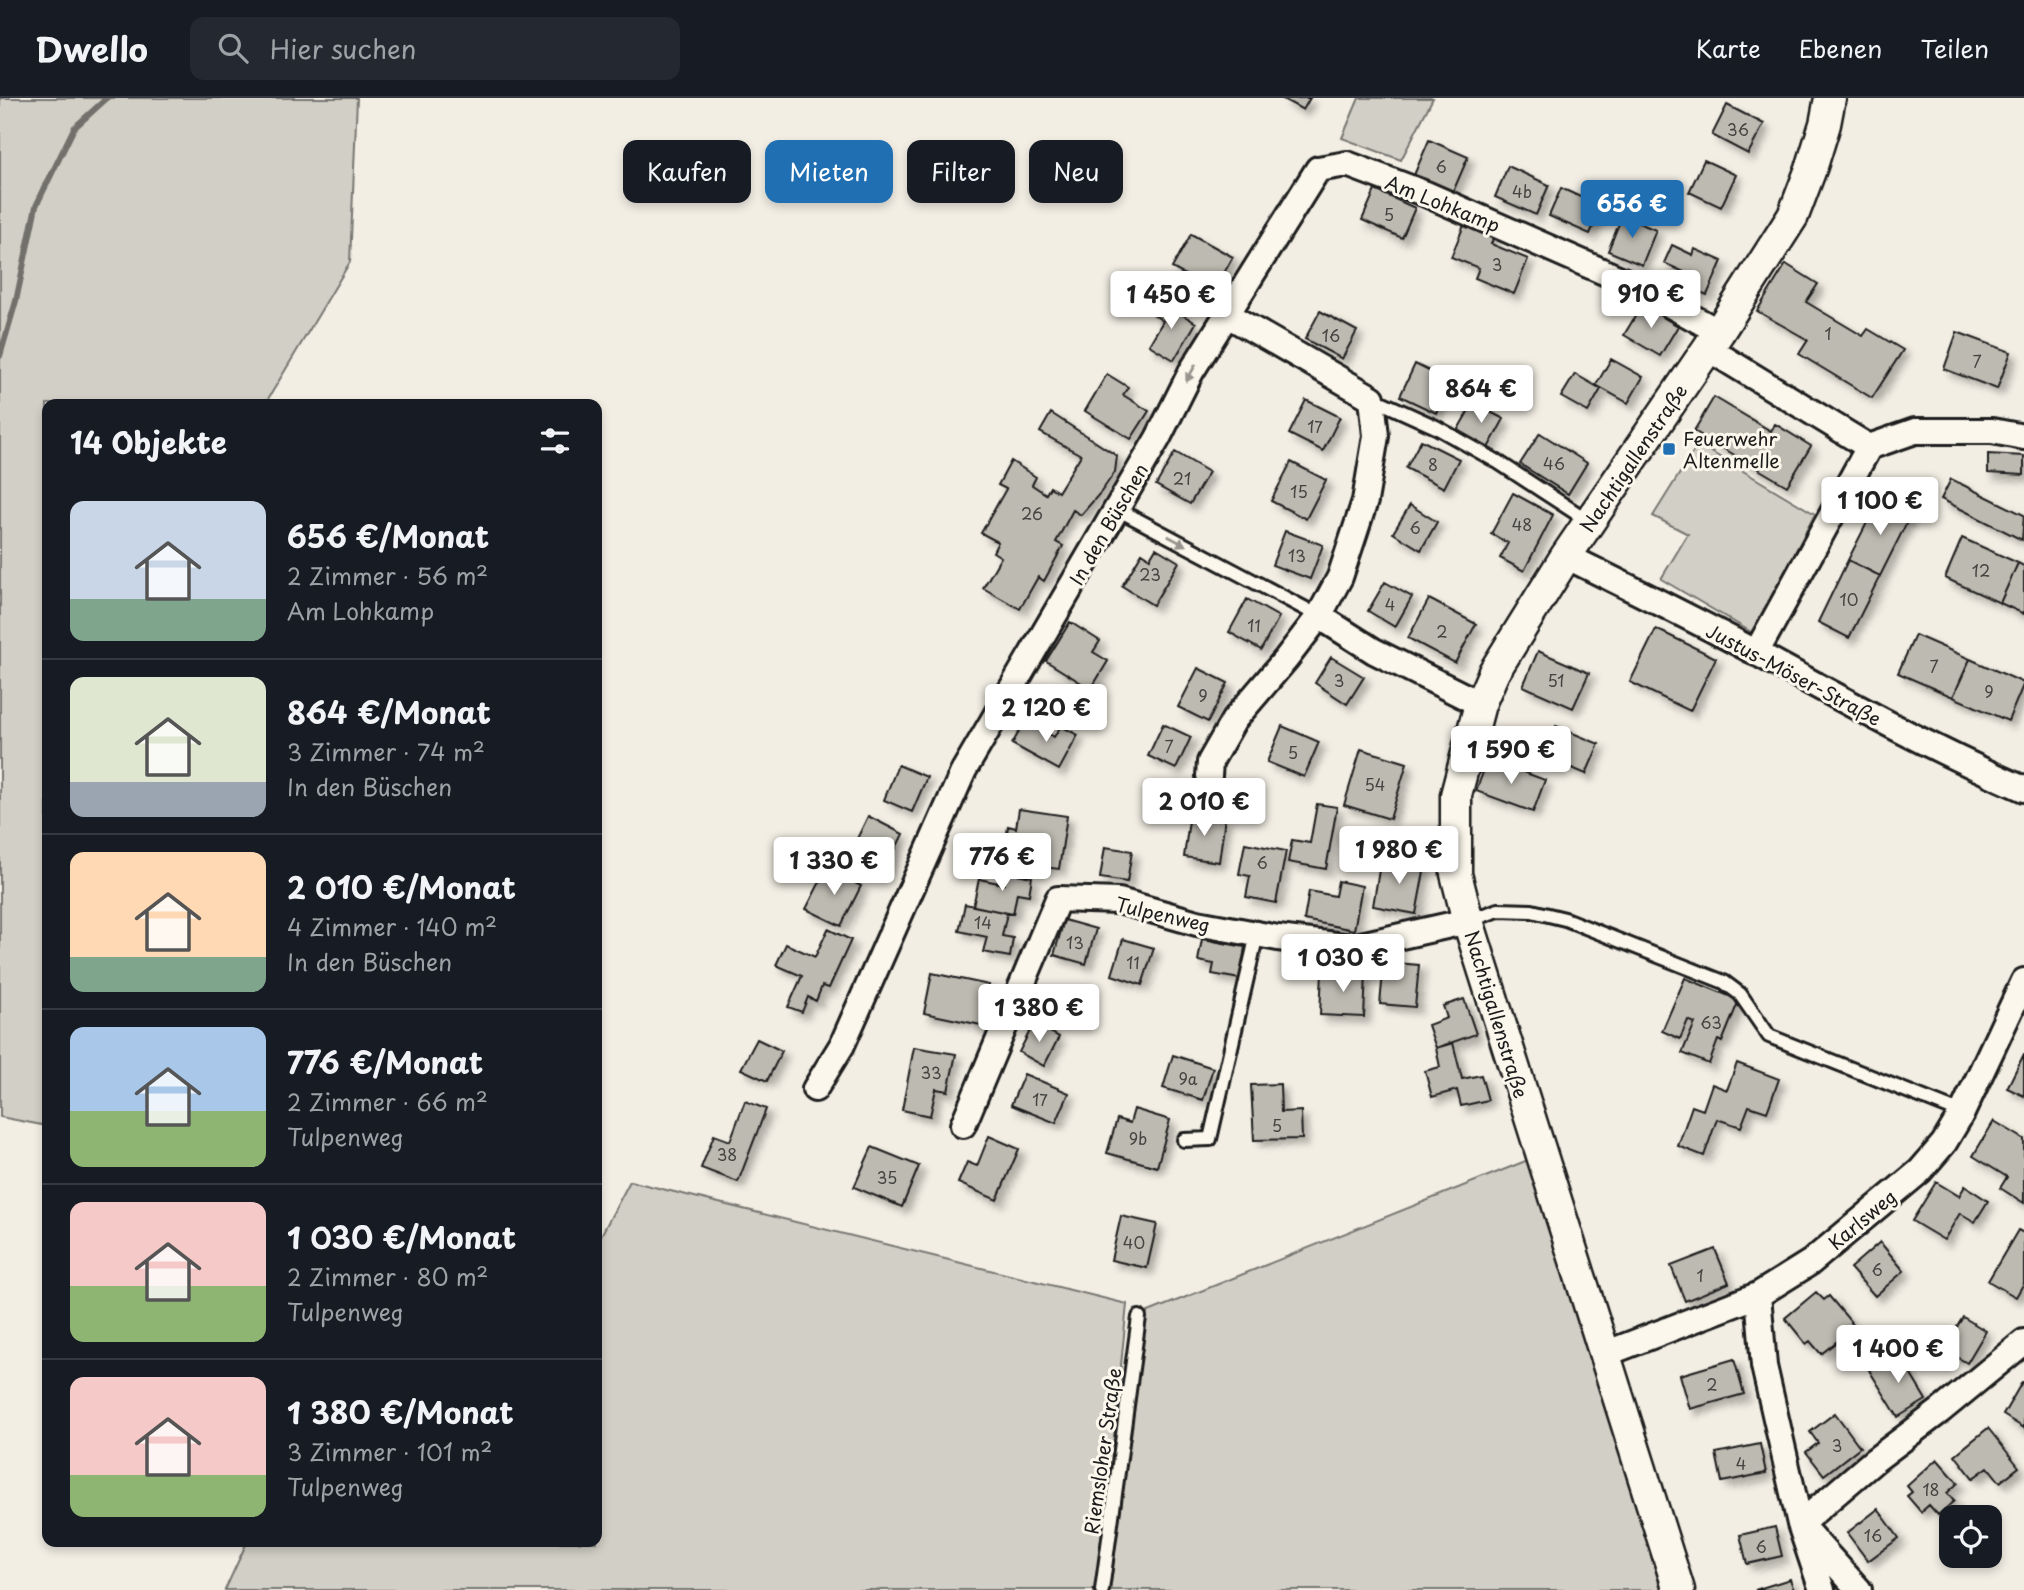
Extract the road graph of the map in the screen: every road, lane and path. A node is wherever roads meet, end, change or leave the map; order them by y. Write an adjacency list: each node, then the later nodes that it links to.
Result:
1 (1830, 98): 3 (street, Nachtigallenstraße)
2 (1226, 314): 3 (street, Am Lohkamp); 4 (street); 7 (street, In den Büschen, one-way to 7)
3 (1713, 340): 6 (street, Am Lohkamp); 8 (street, Nachtigallenstraße)
4 (1372, 398): 8 (lane); 10 (street)
5 (2024, 438): 6 (street)
6 (1869, 447): 11 (street)
7 (1117, 509): 10 (lane, one-way to 10); 18 (street, In den Büschen)
8 (1591, 523): 9 (street, Nachtigallenstraße)
9 (1566, 555): 11 (street, Justus-Möser-Straße); 12 (street, Nachtigallenstraße)
10 (1319, 616): 12 (street); 13 (street)
11 (1756, 653): 14 (street, Justus-Möser-Straße)
12 (1480, 704): 15 (street, Nachtigallenstraße)
13 (1209, 776)
14 (2024, 789)
15 (1468, 921): 16 (street, Tulpenweg); 19 (lane); 25 (street, Nachtigallenstraße)
16 (1256, 934): 20 (street, Tulpenweg); 21 (lane)
17 (2024, 981): 19 (street, Karlsweg)
18 (815, 1089)
19 (1962, 1113): 22 (street, Karlsweg)
20 (964, 1125)
21 (1184, 1140)
22 (1758, 1295): 25 (street, Karlsweg); 26 (street)
23 (1139, 1317): 27 (lane, Riemsloher Straße)
24 (2024, 1342): 26 (street)
25 (1605, 1354): 28 (street, Nachtigallenstraße)
26 (1800, 1524): 29 (street); 30 (street)
27 (1102, 1590)
28 (1679, 1590)
29 (1822, 1590)
30 (1859, 1590)

